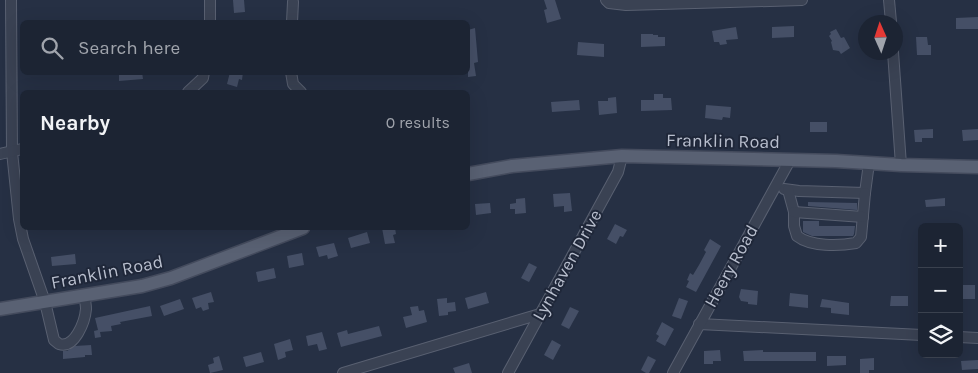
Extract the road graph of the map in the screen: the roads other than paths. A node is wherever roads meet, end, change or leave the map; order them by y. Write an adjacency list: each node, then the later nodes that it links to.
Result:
1 (10, 0): 15 (street)
2 (210, 0): 8 (street)
3 (606, 0): 4 (street)
4 (802, 0)
5 (889, 0): 7 (street)
6 (293, 2): 9 (street)
7 (890, 15)
8 (210, 20)
9 (292, 20)
10 (894, 60): 20 (street)
11 (204, 75): 13 (street)
12 (292, 75): 14 (street)
13 (190, 90)
14 (299, 90)
15 (17, 150): 16 (street); 28 (street)
16 (0, 154)
17 (622, 156): 18 (main road, Franklin Road); 22 (main road, Franklin Road); 34 (street, Lynhaven Drive)
18 (790, 160): 19 (main road, Franklin Road); 23 (street, Heery Road)
19 (869, 163): 20 (main road, Franklin Road); 25 (street)
20 (901, 166): 21 (main road, Franklin Road)
21 (978, 167)
22 (470, 174)
23 (776, 186): 24 (street); 35 (street, Heery Road)
24 (788, 190): 25 (street); 26 (street)
25 (864, 193): 27 (street)
26 (794, 212): 27 (street); 27 (street)
27 (863, 217)
28 (20, 224)
29 (21, 230): 32 (street)
30 (298, 230): 31 (main road, Franklin Road)
31 (84, 296): 32 (main road, Franklin Road); 32 (street)
32 (45, 302): 33 (main road, Franklin Road)
33 (0, 309)
34 (540, 314): 39 (street); 40 (street, Lynhaven Drive)
35 (699, 324): 36 (street); 41 (street, Heery Road)
36 (918, 335)
37 (963, 337): 38 (street)
38 (978, 338)
39 (343, 373)
40 (508, 373)
41 (673, 373)

